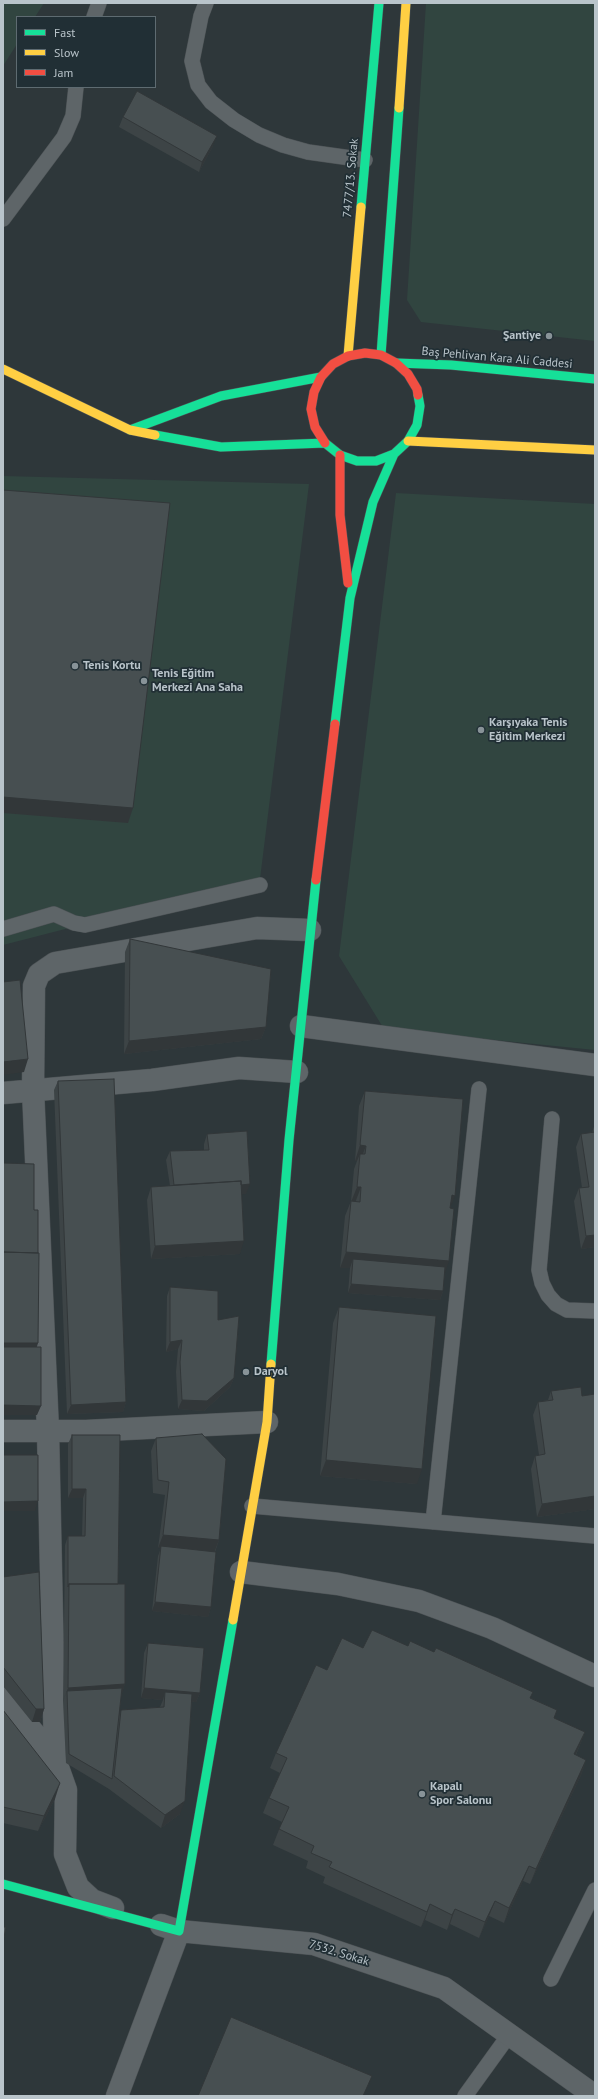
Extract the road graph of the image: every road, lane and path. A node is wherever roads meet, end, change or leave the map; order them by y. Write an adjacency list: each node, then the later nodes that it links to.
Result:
1 (99, 3): 5 (lane)
2 (206, 3): 7 (lane)
3 (379, 3): 7 (street, 7477/13. Sokak)
4 (406, 3): 9 (street)
5 (94, 16)
6 (76, 88): 8 (lane)
7 (365, 160): 10 (street, 7477/13. Sokak)
8 (3, 219)
9 (381, 355): 10 (street, Baş Pehlivan Kara Ali Caddesi); 11 (street, Baş Pehlivan Kara Ali Caddesi)
10 (348, 356): 13 (street, Baş Pehlivan Kara Ali Caddesi)
11 (396, 363): 14 (street, Baş Pehlivan Kara Ali Caddesi); 16 (street, Baş Pehlivan Kara Ali Caddesi)
12 (3, 369): 15 (street)
13 (321, 377): 15 (street); 17 (street, Baş Pehlivan Kara Ali Caddesi)
14 (595, 379)
15 (130, 430): 17 (street)
16 (408, 441): 18 (street); 19 (street, Baş Pehlivan Kara Ali Caddesi)
17 (325, 443): 20 (street, Baş Pehlivan Kara Ali Caddesi)
18 (595, 450)
19 (394, 454): 20 (street, Baş Pehlivan Kara Ali Caddesi); 21 (street)
20 (340, 455): 21 (street)
21 (350, 598): 24 (street)
22 (260, 885): 23 (lane)
23 (3, 929)
24 (310, 930): 25 (street); 29 (street)
25 (301, 1026): 26 (street); 27 (street)
26 (595, 1065)
27 (296, 1072): 29 (street); 33 (street)
28 (479, 1089): 37 (lane)
29 (33, 1090): 30 (street); 35 (street)
30 (3, 1093)
31 (552, 1118): 32 (lane)
32 (595, 1311)
33 (267, 1422): 35 (street); 36 (street)
34 (3, 1431): 35 (street)
35 (48, 1431): 42 (street)
36 (252, 1506): 37 (lane); 39 (street)
37 (433, 1522): 38 (lane)
38 (595, 1536)
39 (241, 1572): 40 (street); 45 (street)
40 (595, 1676)
41 (3, 1695): 42 (street)
42 (55, 1758): 45 (street)
43 (3, 1884): 45 (street, 7532. Sokak)
44 (595, 1890): 46 (lane)
45 (179, 1931): 47 (street, 7532. Sokak); 48 (street)
46 (551, 1978)
47 (509, 2035): 49 (lane); 50 (street, 7532. Sokak)
48 (117, 2096)
49 (465, 2096)
50 (595, 2096)

